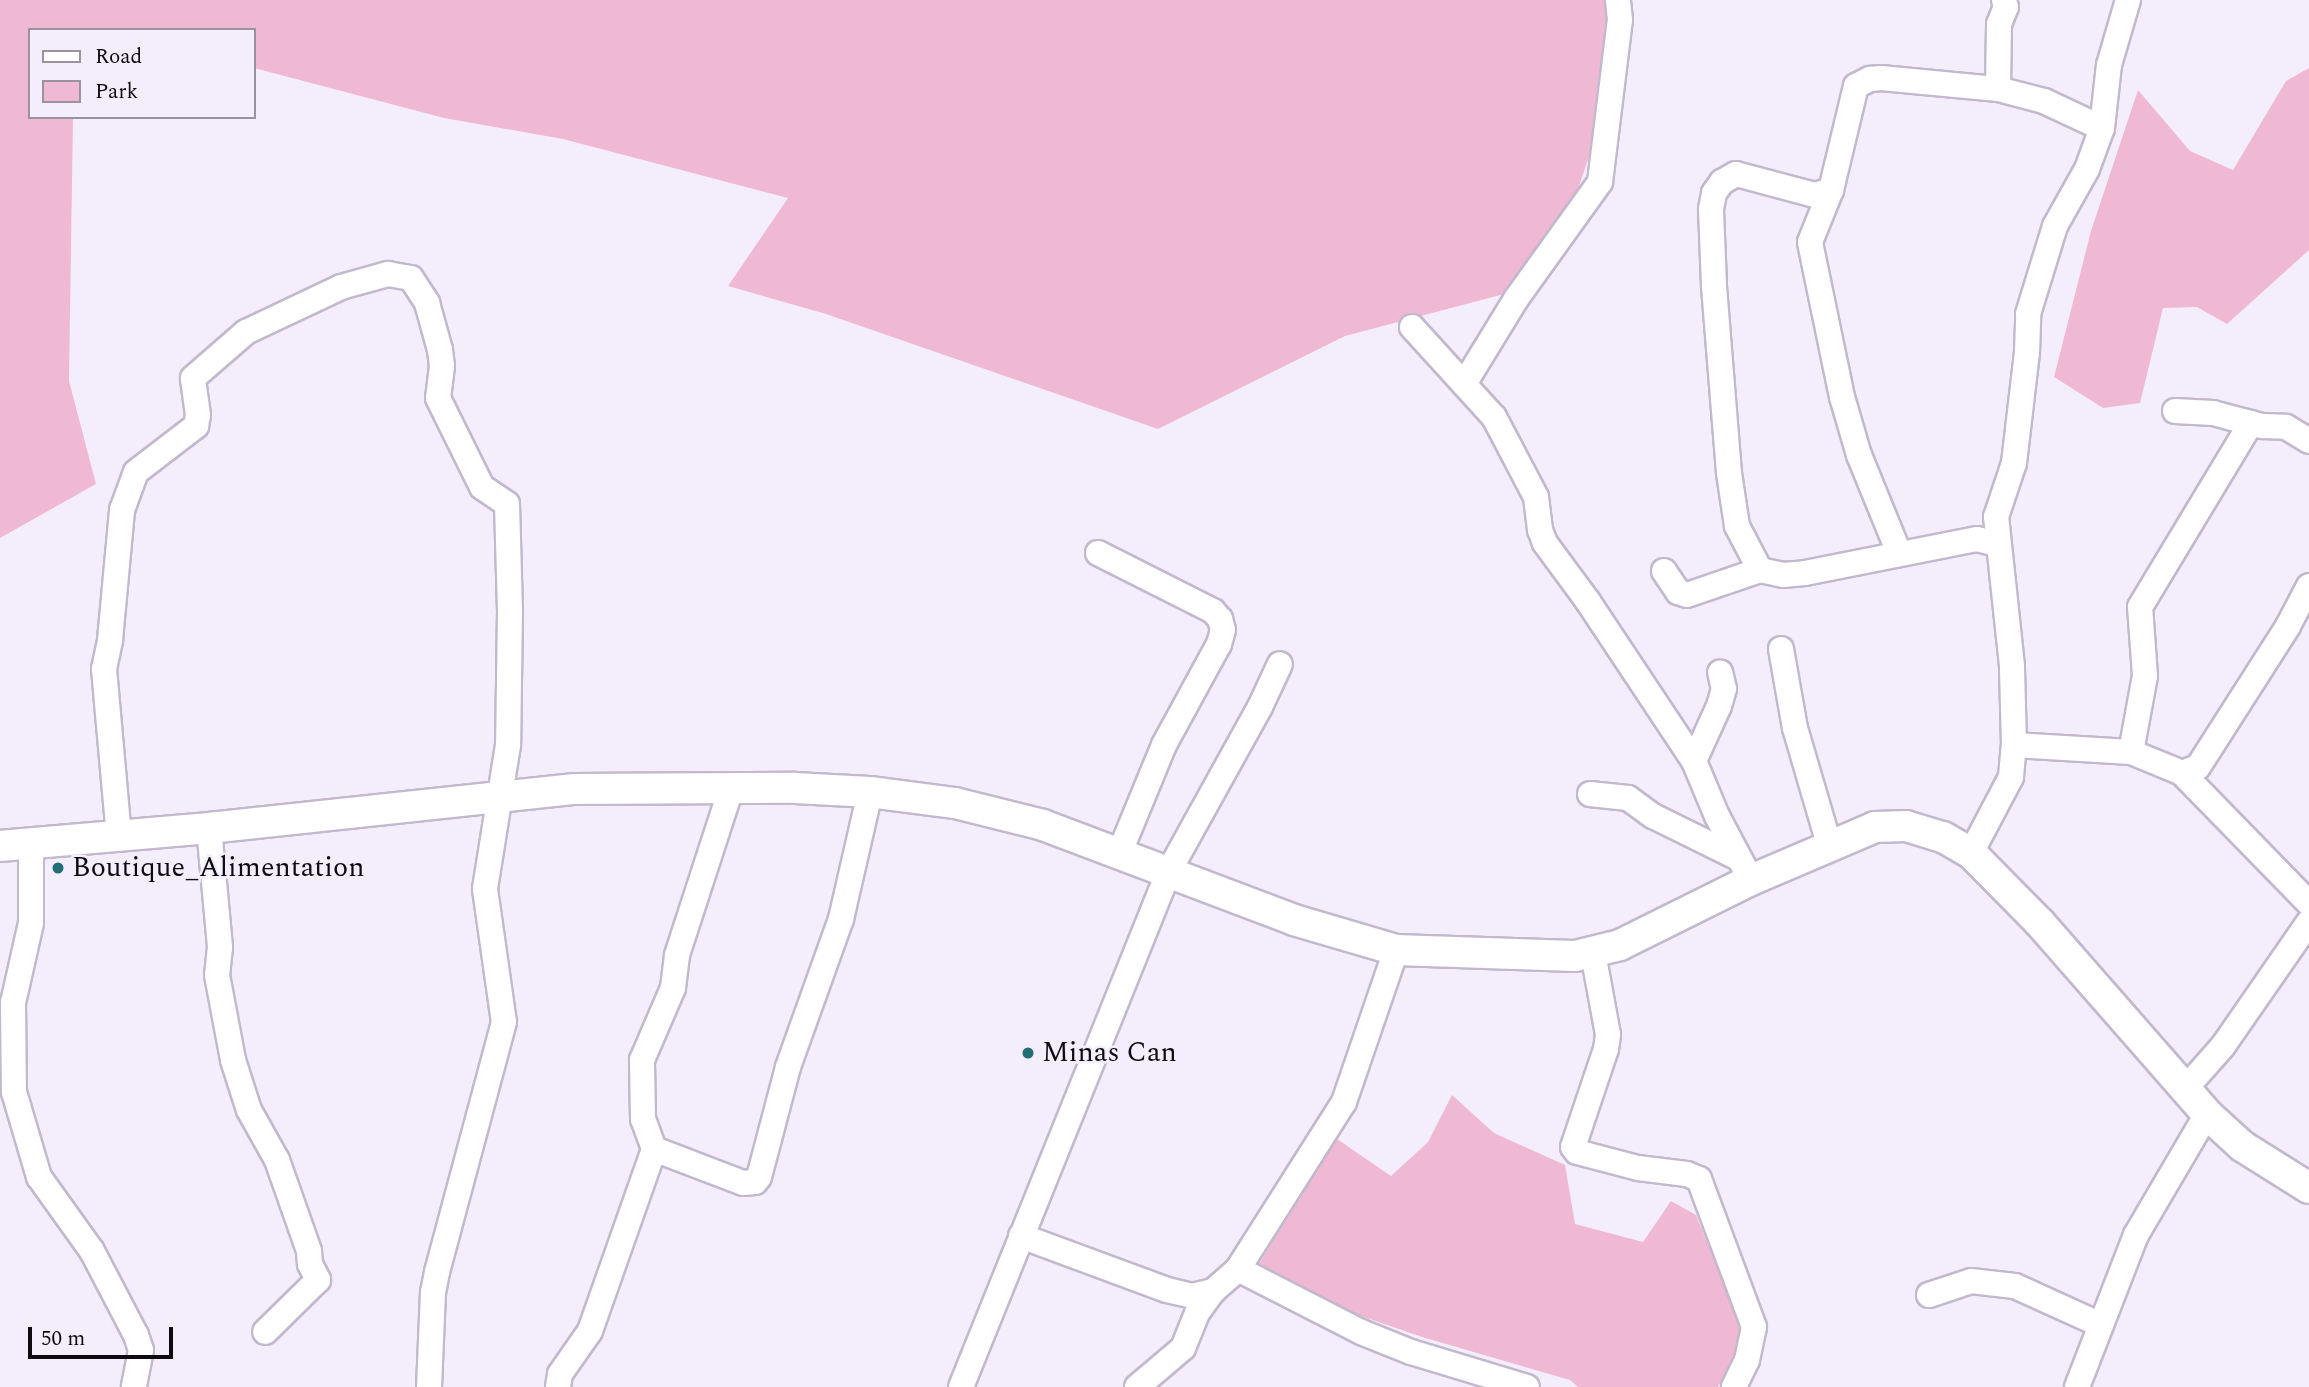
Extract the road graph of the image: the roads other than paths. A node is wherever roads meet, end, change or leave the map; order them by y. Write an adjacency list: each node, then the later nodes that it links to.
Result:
1 (1618, 0): 8 (street)
2 (2004, 0): 4 (street)
3 (2128, 0): 5 (street)
4 (1998, 89): 5 (street); 6 (street)
5 (2102, 128): 12 (street)
6 (1832, 190): 14 (street); 15 (street)
7 (1412, 327): 8 (street)
8 (1464, 384): 23 (street)
9 (2175, 411): 10 (street)
10 (2251, 423): 11 (street); 22 (street)
11 (2309, 441)
12 (1997, 544): 14 (street); 21 (street)
13 (1098, 553): 35 (street)
14 (1899, 553): 15 (street)
15 (1760, 570): 16 (street)
16 (1664, 571)
17 (2309, 586): 24 (street)
18 (1781, 649): 33 (street)
19 (1280, 664): 37 (street)
20 (1720, 672): 23 (street)
21 (2014, 745): 22 (street); 34 (street)
22 (2131, 752): 24 (street)
23 (1694, 761): 36 (street)
24 (2182, 773): 38 (street)
25 (732, 789): 26 (main road); 28 (main road); 44 (street)
26 (870, 792): 35 (main road); 44 (street)
27 (1590, 794): 36 (street)
28 (500, 795): 29 (main road); 30 (street); 53 (street)
29 (209, 828): 30 (main road); 51 (street)
30 (119, 836): 31 (main road)
31 (31, 845): 32 (main road); 52 (street)
32 (0, 846)
33 (1830, 848): 34 (main road); 36 (main road)
34 (1971, 853): 42 (main road)
35 (1119, 854): 37 (main road)
36 (1745, 869): 41 (main road)
37 (1169, 872): 40 (main road); 46 (street)
38 (2309, 903)
39 (2309, 922): 42 (street)
40 (1396, 950): 41 (main road); 47 (street)
41 (1593, 953): 58 (street)
42 (2185, 1089): 43 (main road)
43 (2207, 1114): 45 (main road); 50 (street)
44 (654, 1149): 54 (street)
45 (2309, 1188)
46 (1021, 1236): 48 (street); 55 (street)
47 (1238, 1269): 48 (street); 57 (street)
48 (1213, 1292): 56 (street)
49 (1929, 1295): 50 (street)
50 (2101, 1325): 59 (street)
51 (265, 1332)
52 (134, 1387)
53 (429, 1387)
54 (558, 1387)
55 (961, 1387)
56 (1137, 1387)
57 (1527, 1387)
58 (1734, 1387)
59 (2077, 1387)

